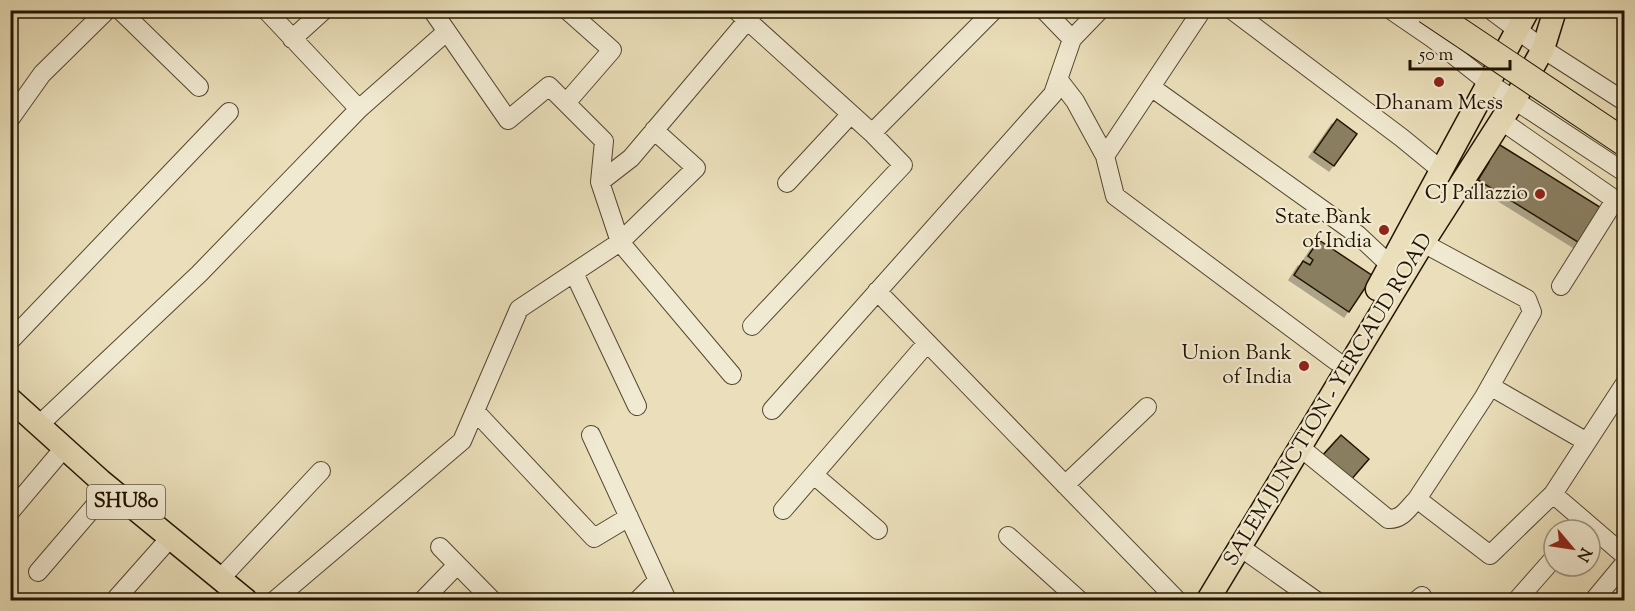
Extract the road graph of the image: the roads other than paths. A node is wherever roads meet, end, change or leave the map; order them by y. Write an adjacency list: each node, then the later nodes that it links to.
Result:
1 (107, 10): 33 (street)
2 (120, 10): 25 (street)
3 (324, 10): 20 (street)
4 (432, 10): 19 (street)
5 (567, 10): 29 (street)
6 (994, 10): 37 (street)
7 (1044, 10): 21 (street)
8 (1100, 10): 21 (street)
9 (1202, 10): 26 (street)
10 (1232, 10): 40 (street)
11 (1391, 10): 24 (street)
12 (1427, 10): 38 (highway, bridge)
13 (1459, 10): 35 (highway)
14 (1491, 10): 18 (street)
15 (1555, 10): 22 (main road, SALEM JUNCTION - YERCAUD ROAD)
16 (268, 11): 20 (street)
17 (746, 14): 32 (street); 36 (street)
18 (1524, 20): 22 (street); 24 (main road)
19 (445, 33): 29 (street); 30 (street)
20 (292, 39): 30 (street)
21 (1072, 39): 23 (street)
22 (1543, 49): 27 (main road, SALEM JUNCTION - YERCAUD ROAD); 28 (street)
23 (1058, 79): 39 (street); 50 (street)
24 (1490, 84): 27 (street); 40 (main road)
25 (199, 87)
26 (1151, 87): 39 (street); 47 (street)
27 (1515, 99): 34 (main road, SALEM JUNCTION - YERCAUD ROAD); 41 (street)
28 (1624, 101)
29 (567, 104): 42 (street)
30 (359, 109): 63 (street)
31 (229, 112): 52 (street)
32 (851, 114): 37 (street); 43 (street)
33 (10, 119)
34 (1502, 121): 44 (street); 46 (main road, SALEM JUNCTION - YERCAUD ROAD)
35 (1624, 121)
36 (654, 130): 42 (street); 45 (street)
37 (872, 133): 51 (street)
38 (1624, 142)
39 (1104, 156): 54 (street)
40 (1441, 170): 47 (main road)
41 (1624, 172)
42 (600, 182): 45 (street)
43 (787, 183)
44 (1620, 203): 49 (street)
45 (620, 242): 48 (street); 55 (street)
46 (1423, 243): 57 (street); 67 (main road, SALEM JUNCTION - YERCAUD ROAD)
47 (1391, 266): 54 (main road)
48 (574, 273): 59 (street); 62 (street)
49 (1561, 286)
50 (877, 291): 53 (street); 61 (street)
51 (752, 326)
52 (10, 341)
53 (927, 343): 69 (street); 70 (street)
54 (1336, 361): 99 (main road)
55 (732, 375)
56 (1624, 385): 65 (street)
57 (1490, 386): 65 (street); 73 (street)
58 (10, 399): 63 (main road, SHU80)
59 (637, 406)
60 (1147, 407): 70 (street)
61 (772, 410)
62 (475, 411): 76 (street); 92 (street)
63 (40, 424): 66 (main road, SHU80)
64 (591, 435): 76 (street)
65 (1587, 441): 72 (street)
66 (64, 448): 71 (main road, SHU80); 75 (street)
67 (1301, 448): 73 (street); 82 (main road, SALEM JUNCTION - YERCAUD ROAD)
68 (321, 471): 88 (street)
69 (814, 475): 74 (street); 78 (street)
70 (1065, 484): 98 (street)
71 (110, 488): 80 (main road, SHU80); 86 (street)
72 (1552, 494): 73 (street); 77 (street)
73 (1417, 499)
74 (783, 510)
75 (10, 512)
76 (629, 517): 89 (street)
77 (1574, 518)
78 (878, 530)
79 (1008, 536): 97 (street)
80 (170, 538): 88 (main road, SHU80); 90 (street)
81 (1602, 540): 84 (street)
82 (1240, 547): 100 (main road, SALEM JUNCTION - YERCAUD ROAD); 101 (street)
83 (440, 548): 85 (street)
84 (1624, 555): 103 (street)
85 (457, 565): 93 (street); 94 (street)
86 (38, 572)
87 (1542, 572): 102 (street)
88 (220, 579): 91 (main road, SHU80)
89 (658, 580): 95 (street); 96 (street)
90 (115, 600)
91 (246, 600)
92 (275, 600)
93 (423, 600)
94 (492, 600)
95 (639, 600)
96 (668, 600)
97 (1079, 600)
98 (1177, 600)
99 (1193, 600)
100 (1208, 600)
101 (1315, 600)
102 (1517, 600)
103 (1594, 600)

